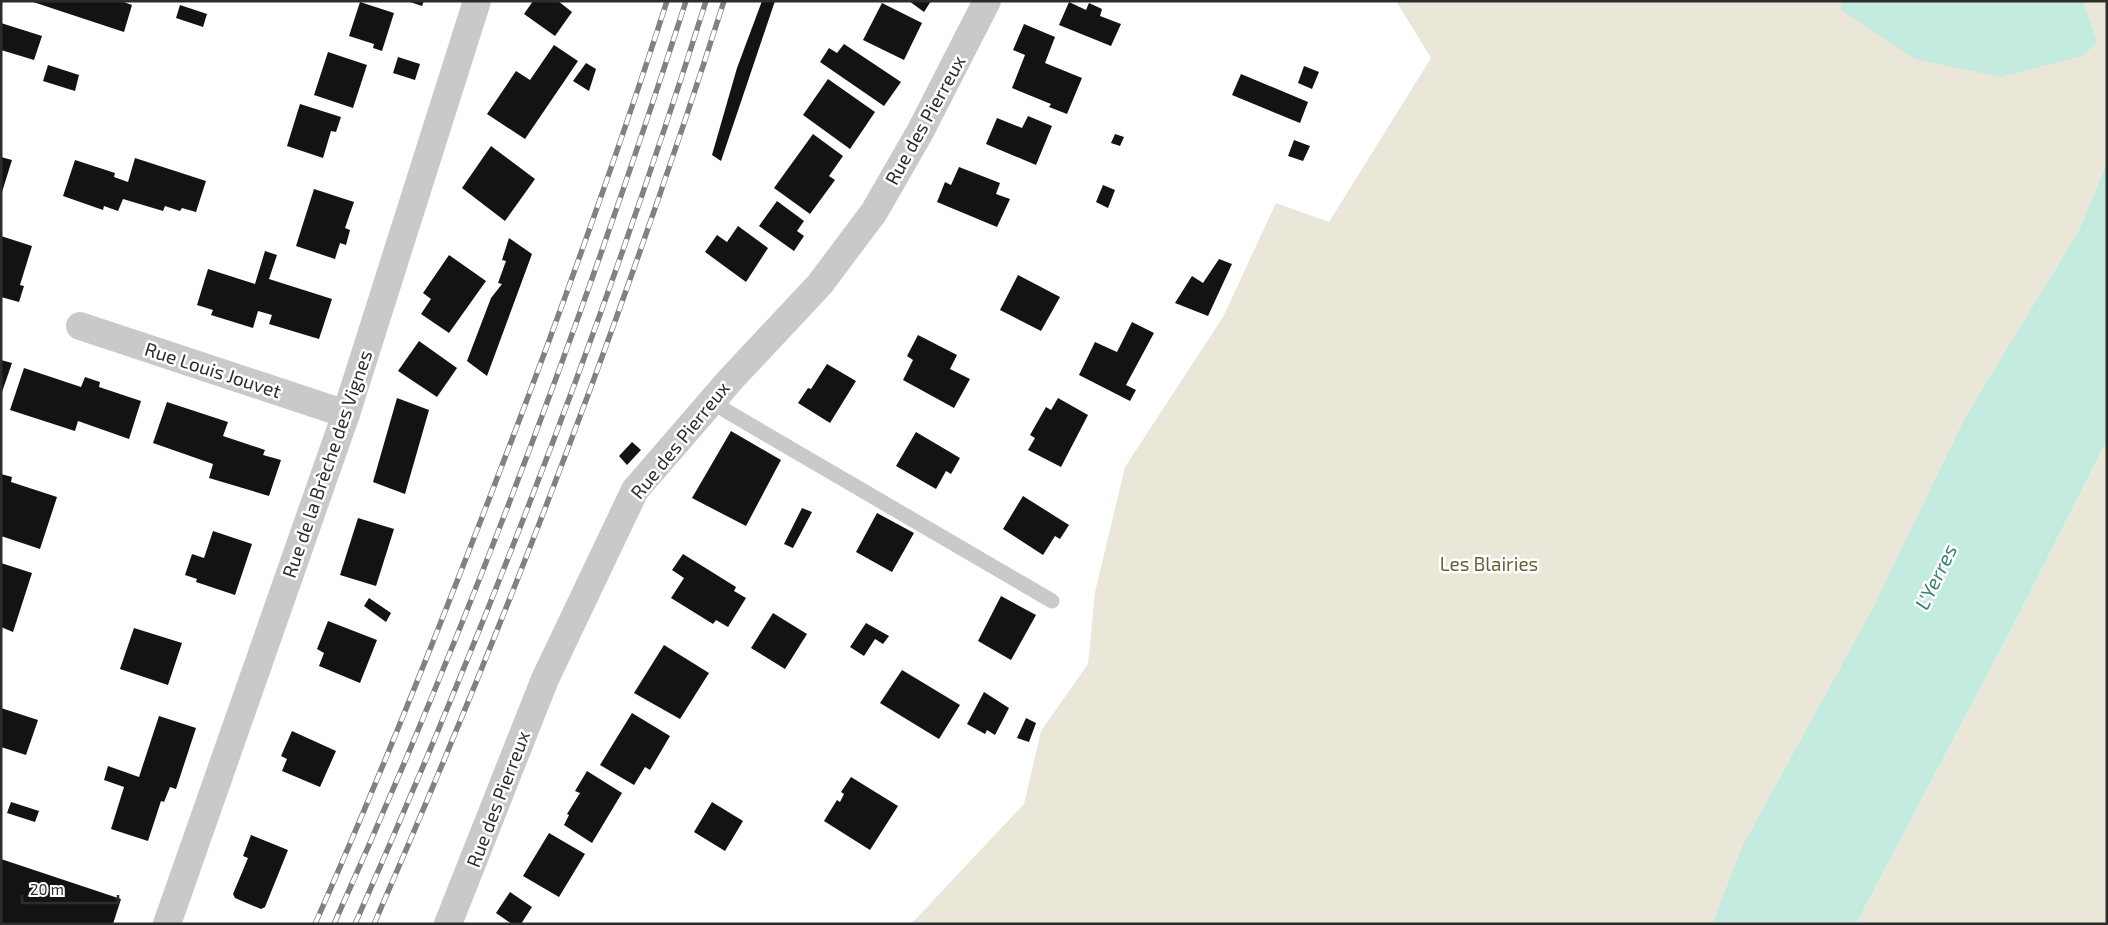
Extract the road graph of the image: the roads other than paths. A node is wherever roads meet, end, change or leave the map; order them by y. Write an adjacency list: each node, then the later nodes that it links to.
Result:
1 (476, 1): 5 (street, Rue de la Brèche des Vignes)
2 (987, 1): 4 (street, Rue des Pierreux)
3 (80, 326): 5 (street, Rue Louis Jouvet)
4 (712, 400): 6 (lane); 8 (street, Rue des Pierreux)
5 (346, 414): 7 (street, Rue de la Brèche des Vignes)
6 (1052, 601)
7 (167, 924)
8 (448, 924)

